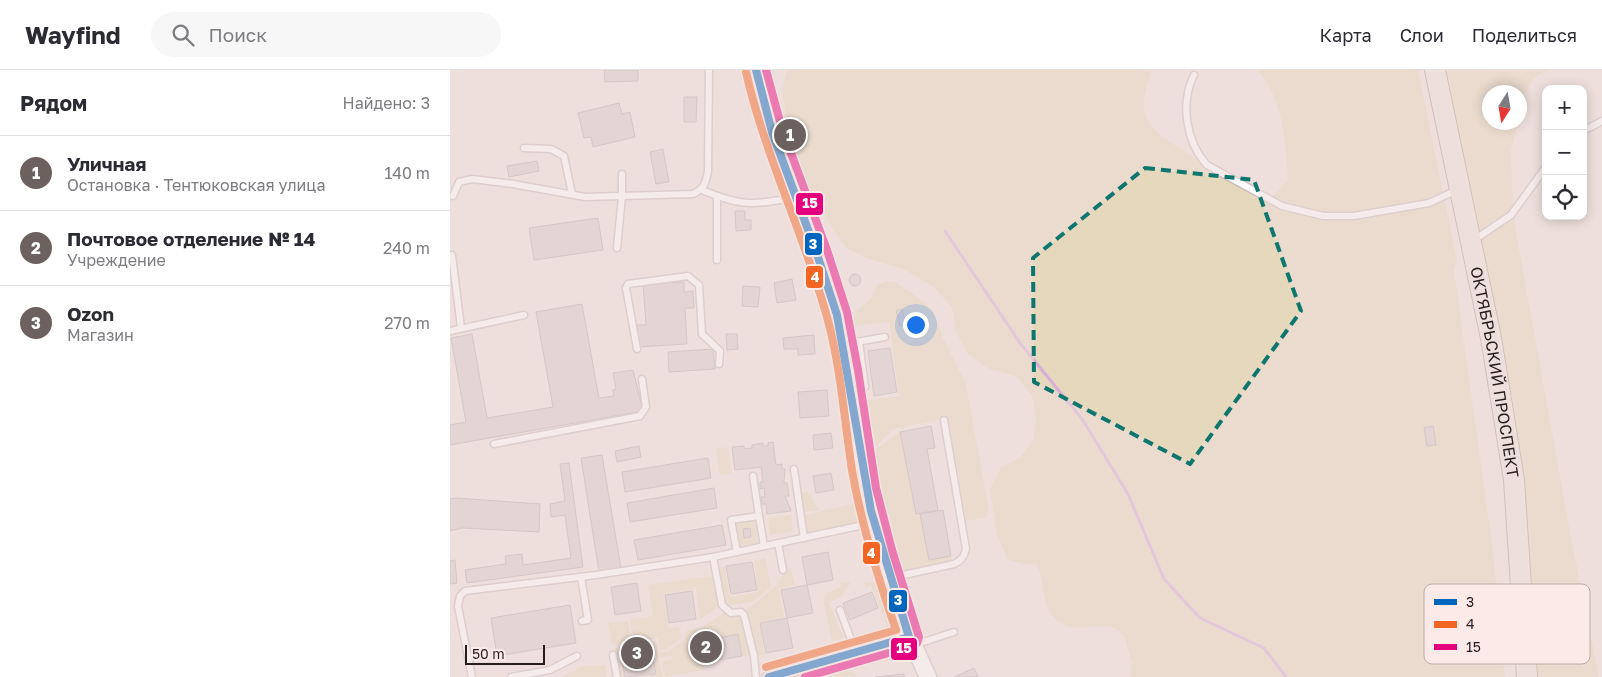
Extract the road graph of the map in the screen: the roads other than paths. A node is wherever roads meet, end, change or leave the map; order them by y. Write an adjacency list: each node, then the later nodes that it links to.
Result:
1 (709, 70): 11 (lane)
2 (756, 70): 16 (street)
3 (1435, 70): 10 (main road, ОКТЯБРЬСКИЙ ПРОСПЕКТ)
4 (1194, 75): 10 (lane)
5 (1602, 121): 6 (lane)
6 (1585, 130)
7 (524, 148): 12 (lane)
8 (1542, 172): 17 (lane)
9 (622, 174): 14 (lane)
10 (1460, 189): 17 (main road, ОКТЯБРЬСКИЙ ПРОСПЕКТ)
11 (702, 190): 14 (lane); 15 (lane)
12 (572, 194): 13 (lane); 14 (lane)
13 (453, 196)
14 (622, 196): 18 (lane)
15 (717, 197): 16 (lane); 20 (lane)
16 (794, 197): 25 (street)
17 (1471, 242): 44 (main road, ОКТЯБРЬСКИЙ ПРОСПЕКТ)
18 (617, 248)
19 (452, 255): 22 (lane)
20 (717, 260)
21 (524, 315): 22 (lane)
22 (461, 328): 23 (lane)
23 (450, 331)
24 (886, 337): 25 (lane)
25 (851, 343): 29 (lane); 35 (street)
26 (637, 349): 27 (lane)
27 (719, 364)
28 (642, 379): 31 (lane)
29 (865, 387)
30 (944, 420): 43 (lane)
31 (494, 444)
32 (794, 469): 36 (lane)
33 (753, 476): 34 (lane)
34 (759, 516): 38 (lane); 39 (lane)
35 (874, 523): 36 (lane); 43 (street)
36 (804, 538): 37 (lane)
37 (778, 544): 38 (lane); 41 (lane)
38 (764, 546): 39 (lane)
39 (737, 552): 40 (lane)
40 (713, 557): 42 (lane); 57 (lane)
41 (783, 570)
42 (581, 577): 46 (lane); 54 (lane)
43 (889, 578): 48 (street)
44 (1521, 584)
45 (840, 610): 49 (lane)
46 (582, 621)
47 (954, 632): 48 (lane)
48 (911, 641): 49 (street); 59 (street)
49 (856, 653): 53 (street)
50 (612, 655): 56 (lane)
51 (577, 656): 55 (lane)
52 (1526, 664): 60 (main road, ОКТЯБРЬСКИЙ ПРОСПЕКТ)
53 (815, 671): 58 (street)
54 (472, 677)
55 (511, 677)
56 (617, 677)
57 (756, 677)
58 (768, 677)
59 (928, 677)
60 (1527, 677)

